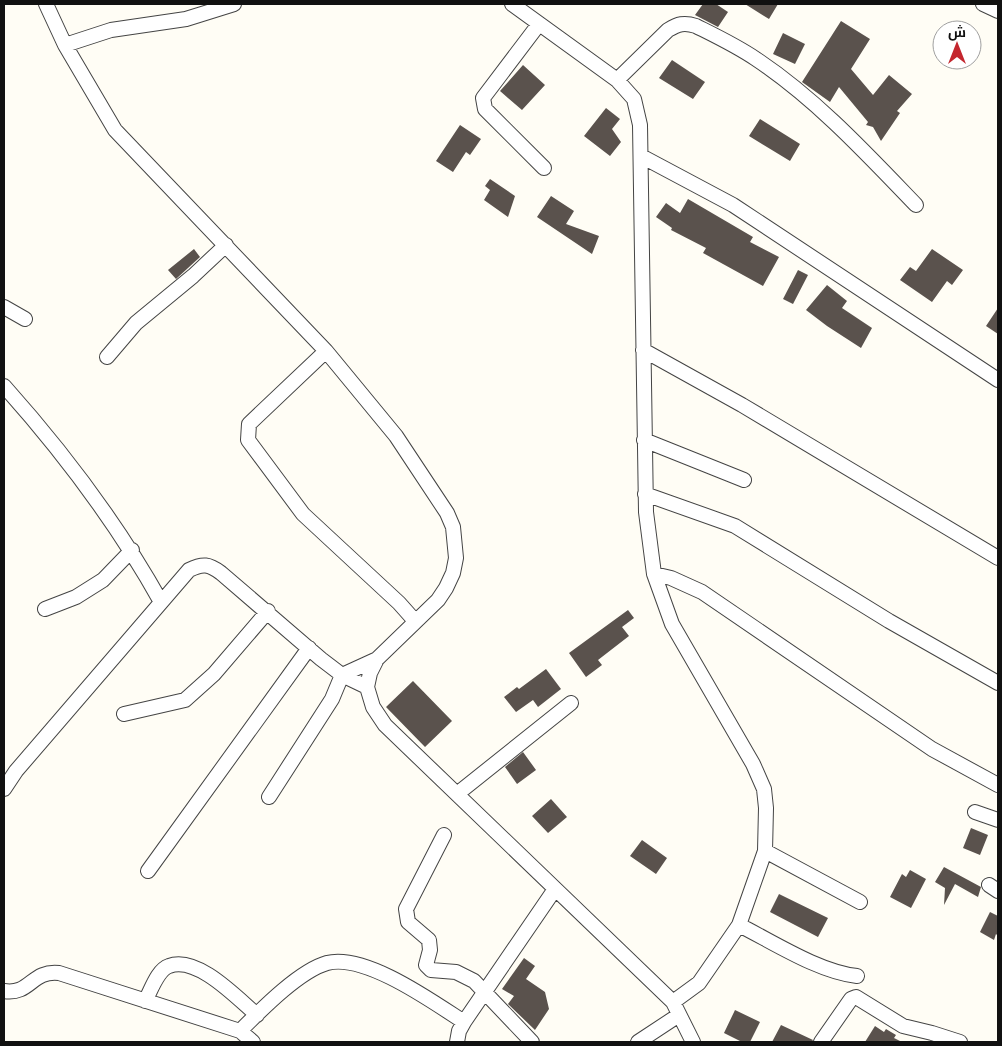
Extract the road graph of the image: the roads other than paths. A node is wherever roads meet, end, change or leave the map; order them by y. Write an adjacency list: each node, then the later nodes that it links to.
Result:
1 (46, 4): 7 (street)
2 (234, 4): 7 (street)
3 (512, 4): 6 (street)
4 (984, 4): 5 (street)
5 (998, 11)
6 (539, 24): 8 (street); 10 (street)
7 (65, 45): 12 (street)
8 (617, 80): 9 (street); 11 (street)
9 (640, 156): 16 (street); 18 (street)
10 (544, 168)
11 (916, 205)
12 (226, 245): 15 (street); 17 (street)
13 (4, 307): 14 (street)
14 (24, 319)
15 (326, 350): 29 (street); 29 (street)
16 (643, 350): 20 (street); 24 (street)
17 (107, 357)
18 (998, 380)
19 (4, 386): 23 (street)
20 (644, 440): 21 (street); 22 (street)
21 (744, 480)
22 (645, 494): 25 (street); 33 (street)
23 (132, 550): 26 (street); 27 (street)
24 (998, 558)
25 (654, 574): 37 (street); 44 (street)
26 (161, 602): 28 (street); 38 (street)
27 (45, 609)
28 (268, 611): 30 (street); 36 (street)
29 (415, 621): 31 (street)
30 (308, 648): 32 (street); 45 (street)
31 (377, 659): 32 (street); 34 (street)
32 (342, 675): 34 (street); 40 (street)
33 (998, 683)
34 (367, 687): 39 (street)
35 (571, 703): 39 (street)
36 (124, 714)
37 (998, 785)
38 (4, 789)
39 (457, 794): 46 (street)
40 (269, 797)
41 (975, 812): 42 (street)
42 (998, 820)
43 (444, 835): 50 (street)
44 (765, 851): 47 (street); 48 (street)
45 (148, 871)
46 (555, 889): 50 (street); 53 (street)
47 (860, 902)
48 (738, 925): 49 (street); 53 (street)
49 (857, 976)
50 (485, 991): 55 (street); 59 (street)
51 (4, 992): 52 (street)
52 (145, 1001): 54 (street); 56 (street)
53 (676, 1009): 60 (street); 61 (street)
54 (256, 1015): 55 (street); 56 (street)
55 (464, 1022): 58 (street)
56 (240, 1031): 57 (street)
57 (253, 1042)
58 (457, 1042)
59 (532, 1042)
60 (638, 1042)
61 (693, 1042)
62 (821, 1042): 63 (street)
63 (960, 1042)

